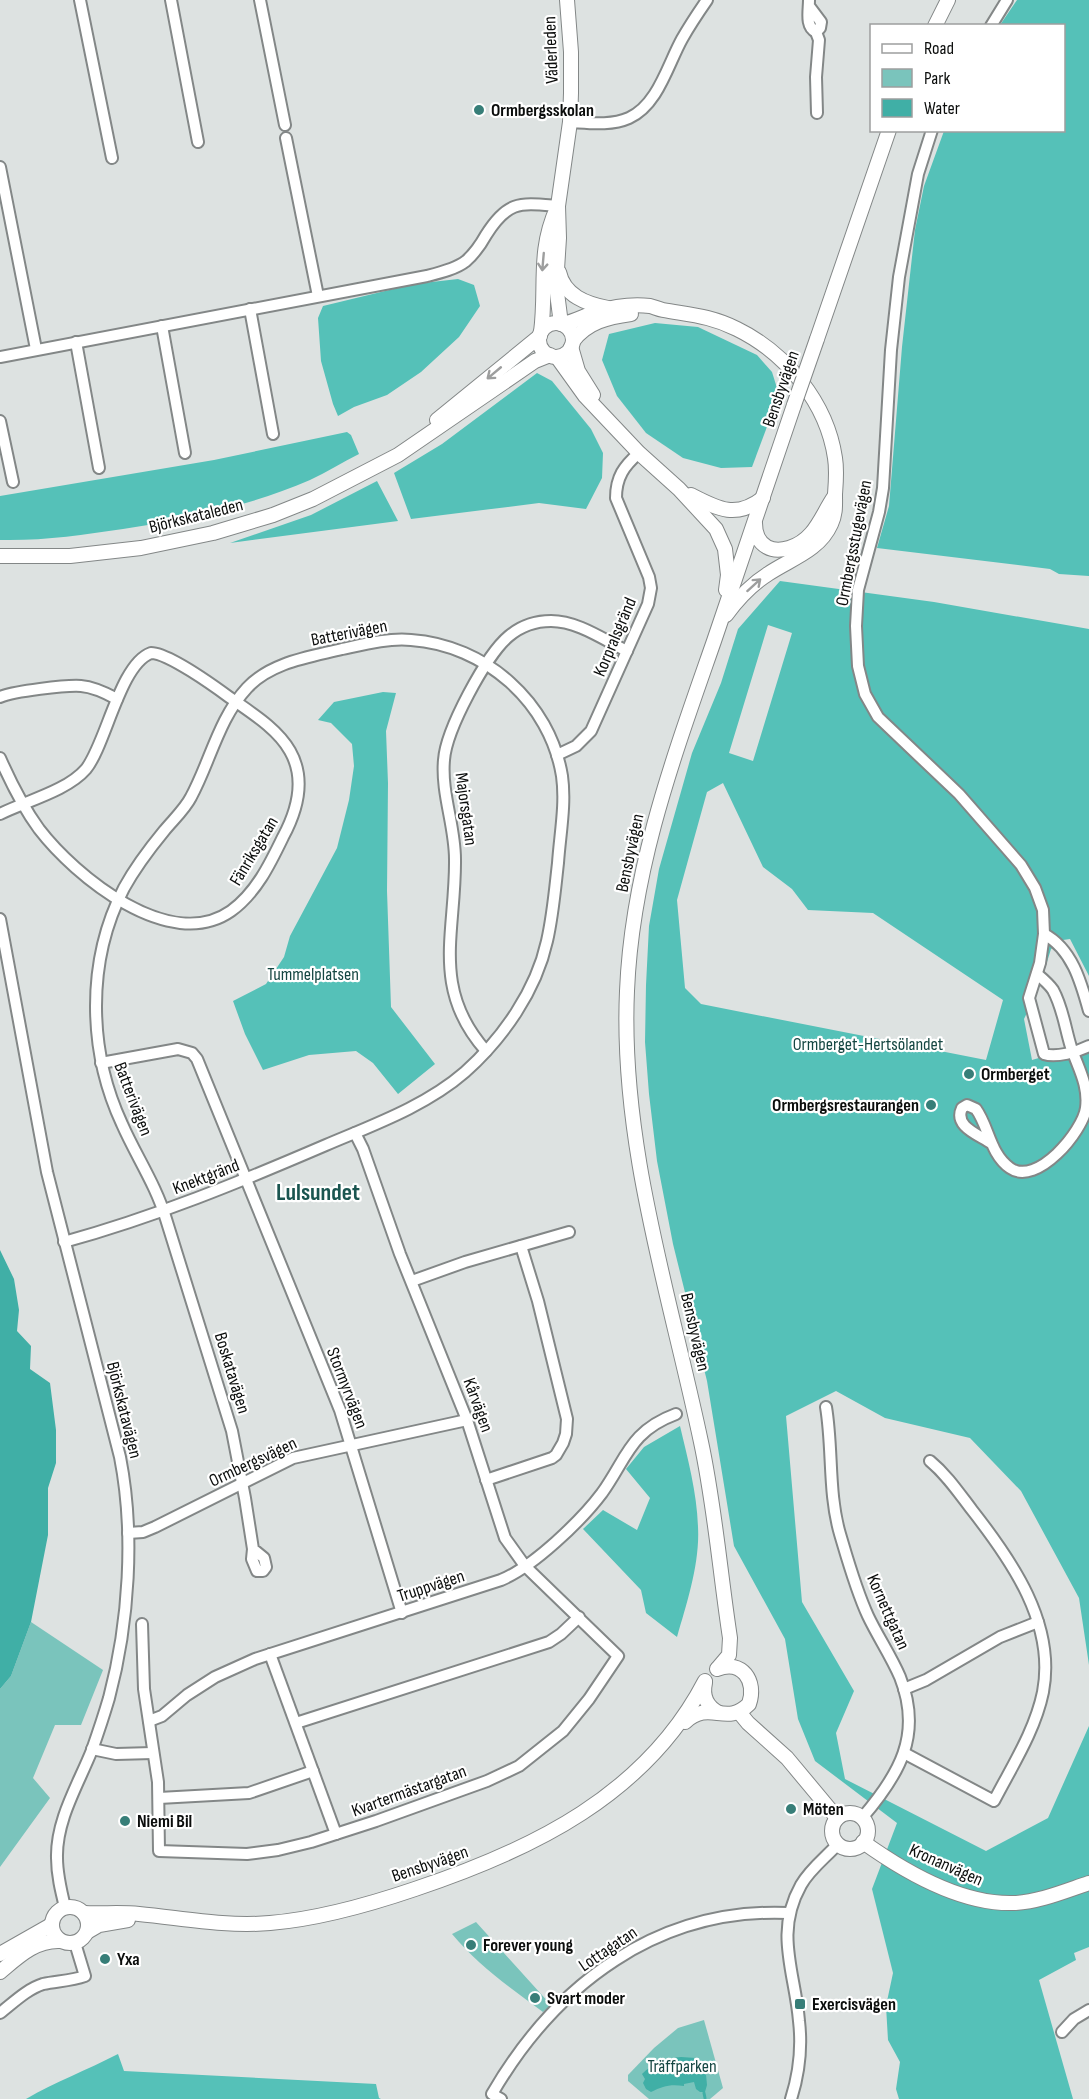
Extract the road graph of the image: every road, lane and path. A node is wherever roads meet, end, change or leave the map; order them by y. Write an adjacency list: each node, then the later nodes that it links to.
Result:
1 (80, 0): 18 (street)
2 (171, 0): 17 (street)
3 (260, 0): 13 (street)
4 (567, 0): 12 (main road, Väderleden)
5 (707, 0): 12 (street)
6 (948, 0): 9 (main road)
7 (1007, 0): 10 (street)
8 (809, 3): 11 (street)
9 (935, 24)
10 (992, 24)
11 (817, 113)
12 (570, 122): 20 (main road, Väderleden)
13 (285, 125)
14 (888, 132): 44 (main road, Bensbyvägen, bridge)
15 (931, 132): 59 (street, Ormbergsstugevägen)
16 (286, 138): 22 (street)
17 (198, 142)
18 (112, 159)
19 (0, 167): 31 (street)
20 (558, 206): 21 (main road, Väderleden); 22 (street); 28 (main road, Väderleden, one-way to 28)
21 (557, 265): 23 (main road, Väderleden); 26 (main road, Väderleden)
22 (318, 296): 24 (street)
23 (611, 308): 25 (main road); 26 (main road)
24 (250, 309): 27 (street); 36 (street)
25 (663, 310): 30 (main road); 43 (main road)
26 (561, 324): 28 (main road); 30 (main road)
27 (162, 326): 29 (street); 37 (street)
28 (540, 334): 32 (main road); 39 (main road, Björkskataleden, one-way to 39)
29 (76, 342): 31 (street); 40 (street)
30 (572, 344): 32 (main road); 34 (main road)
31 (36, 349): 33 (street)
32 (553, 356): 34 (main road); 39 (main road, Björkskataleden)
33 (0, 357)
34 (601, 410): 38 (main road)
35 (0, 421): 41 (street)
36 (273, 434)
37 (185, 453)
38 (639, 453): 42 (main road); 48 (street, Korpralsgränd)
39 (388, 459): 46 (main road, Björkskataleden)
40 (99, 468)
41 (13, 482)
42 (679, 489): 44 (main road); 47 (main road)
43 (835, 495): 45 (main road); 47 (main road, one-way to 43)
44 (763, 498): 45 (main road, Bensbyvägen)
45 (755, 521): 47 (main road, Bensbyvägen)
46 (0, 556)
47 (718, 630): 84 (main road, Bensbyvägen)
48 (627, 651): 49 (street, Majorsgatan); 53 (street, Korpralsgränd)
49 (487, 664): 52 (street, Batterivägen); 53 (street, Batterivägen); 63 (street, Majorsgatan)
50 (0, 697): 51 (street)
51 (117, 699): 52 (street, Fänriksgatan); 55 (street)
52 (236, 702): 57 (street, Batterivägen); 57 (street, Fänriksgatan)
53 (557, 755): 63 (street, Batterivägen)
54 (0, 758): 55 (street, Fänriksgatan)
55 (22, 804): 56 (street); 57 (street, Fänriksgatan)
56 (0, 814)
57 (118, 900): 65 (street, Batterivägen)
58 (0, 919): 71 (street, Björkskatavägen)
59 (1044, 934): 60 (street, Ormbergsstugevägen); 61 (street)
60 (1037, 974): 64 (street); 64 (street, Ormbergsstugevägen)
61 (1089, 1011)
62 (1089, 1046): 64 (street, Ormbergsstugevägen)
63 (486, 1051): 66 (street, Batterivägen)
64 (1073, 1052): 67 (street)
65 (101, 1062): 68 (street, Stormyrvägen); 69 (street, Batterivägen)
66 (355, 1133): 68 (street, Knektgränd); 73 (street, Kårvägen)
67 (992, 1144)
68 (247, 1179): 69 (street, Knektgränd); 77 (street, Stormyrvägen)
69 (164, 1211): 71 (street, Knektgränd); 80 (street, Boskatavägen)
70 (569, 1232): 72 (street)
71 (64, 1242): 81 (street, Björkskatavägen)
72 (521, 1246): 73 (street); 79 (street)
73 (412, 1281): 76 (street, Kårvägen)
74 (826, 1407): 94 (street, Kornettgatan)
75 (676, 1414): 83 (street, Truppvägen)
76 (467, 1420): 77 (street, Ormbergsvägen); 79 (street, Kårvägen)
77 (352, 1444): 80 (street, Ormbergsvägen); 85 (street, Stormyrvägen)
78 (930, 1461): 87 (street)
79 (486, 1480): 83 (street, Kårvägen)
80 (242, 1484): 81 (street, Ormbergsvägen); 82 (street, Boskatavägen)
81 (128, 1533): 100 (street, Björkskatavägen)
82 (253, 1549)
83 (525, 1566): 85 (street, Truppvägen); 86 (street, Kårvägen)
84 (726, 1611): 91 (main road, Bensbyvägen); 92 (main road, Bensbyvägen)
85 (402, 1613): 89 (street, Truppvägen)
86 (579, 1617): 90 (street, Kårvägen); 98 (street)
87 (1038, 1622): 94 (street); 102 (street)
88 (142, 1624): 97 (street)
89 (270, 1654): 97 (street, Truppvägen); 98 (street)
90 (618, 1656): 107 (street, Kvartermästargatan)
91 (718, 1668): 92 (main road); 93 (main road)
92 (749, 1679): 95 (main road)
93 (705, 1681): 96 (main road); 99 (main road, Bensbyvägen)
94 (904, 1689): 102 (street, Kornettgatan)
95 (739, 1712): 96 (main road); 105 (main road)
96 (719, 1713): 99 (main road, Bensbyvägen)
97 (149, 1721): 101 (street)
98 (296, 1723): 103 (street)
99 (673, 1733): 114 (main road, Bensbyvägen)
100 (92, 1749): 101 (street); 111 (street, Björkskatavägen)
101 (153, 1753): 104 (street)
102 (904, 1754): 106 (street, Kornettgatan)
103 (314, 1771): 104 (street); 107 (street)
104 (159, 1798): 107 (street, Kvartermästargatan)
105 (837, 1818): 106 (main road); 109 (main road)
106 (862, 1818): 108 (main road)
107 (336, 1834)
108 (863, 1842): 109 (main road); 110 (main road, Kronanvägen)
109 (838, 1844): 113 (street)
110 (1089, 1883)
111 (65, 1907): 112 (main road); 115 (main road)
112 (84, 1913): 114 (main road, Bensbyvägen); 116 (main road)
113 (789, 1913): 124 (street, Lottagatan); 125 (street)
114 (159, 1917): 116 (main road, Bensbyvägen)
115 (51, 1924): 117 (main road); 119 (main road)
116 (87, 1932): 118 (main road)
117 (60, 1941): 118 (main road); 120 (main road)
118 (75, 1943): 122 (street)
119 (0, 1954)
120 (0, 1972)
121 (1089, 2010): 123 (street)
122 (0, 2013)
123 (1062, 2032)
124 (497, 2097)
125 (791, 2099)

